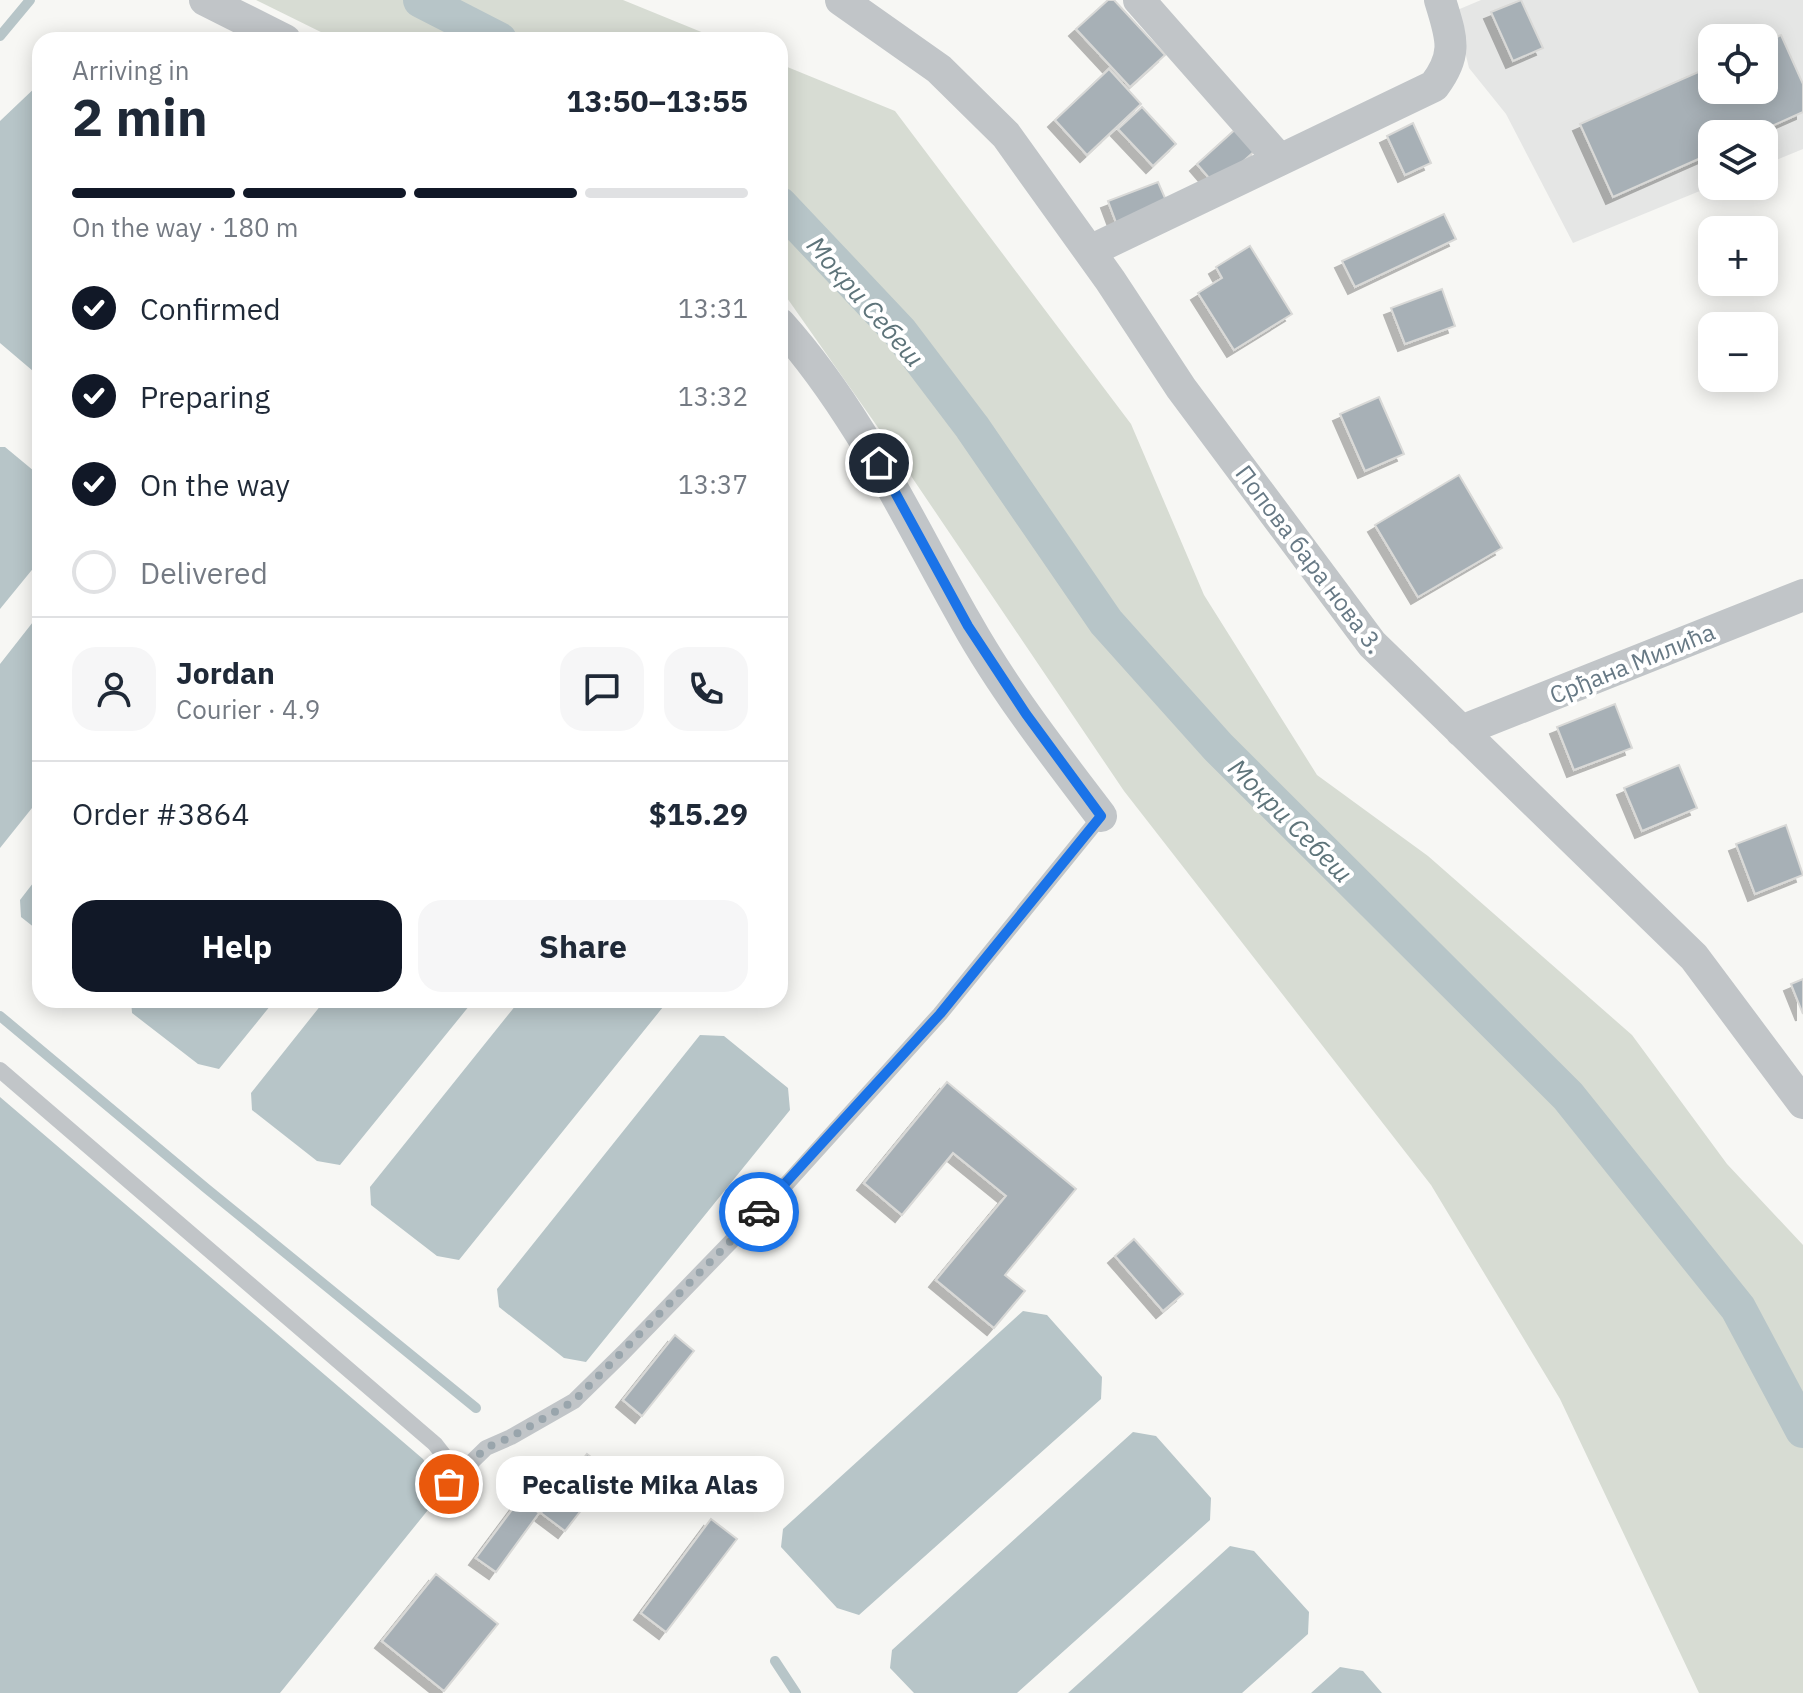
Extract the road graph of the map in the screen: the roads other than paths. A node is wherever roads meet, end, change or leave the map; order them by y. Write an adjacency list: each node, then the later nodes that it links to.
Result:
1 (205, 0): 5 (street)
2 (841, 0): 7 (street, Попова бара нова 3.)
3 (1139, 0): 6 (street)
4 (1440, 0): 6 (street)
5 (269, 32)
6 (1280, 160): 7 (street)
7 (1090, 251): 10 (street, Попова бара нова 3.)
8 (788, 333): 11 (street)
9 (1803, 595): 10 (street, Срђана Милића)
10 (1461, 731): 13 (street, Попова бара нова 3.)
11 (1101, 816): 12 (lane)
12 (0, 1070)
13 (1803, 1103)

